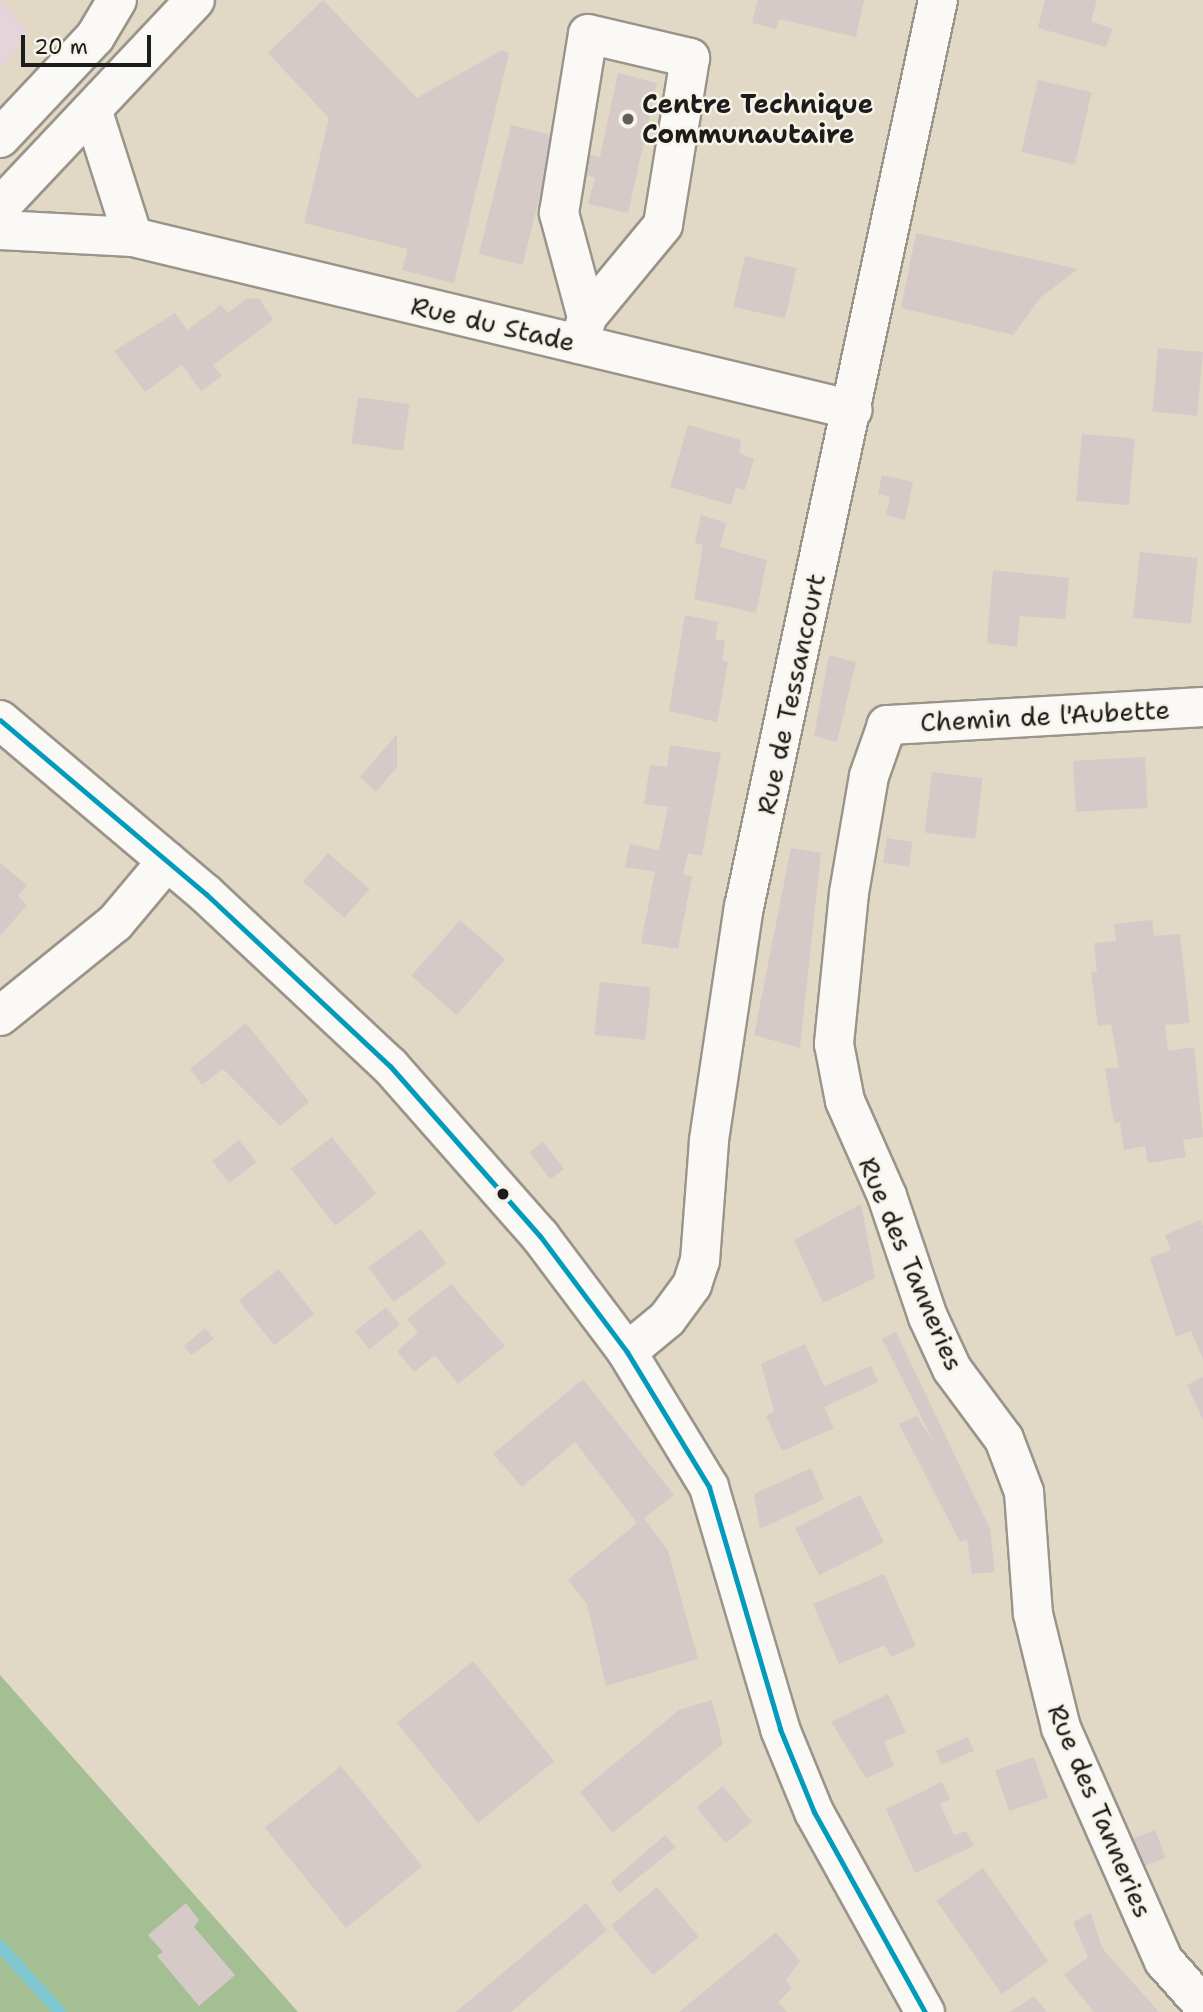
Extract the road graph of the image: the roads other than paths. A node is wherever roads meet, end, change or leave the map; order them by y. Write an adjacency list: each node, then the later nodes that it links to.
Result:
1 (112, 0): 5 (street)
2 (117, 0): 7 (street)
3 (195, 0): 6 (street)
4 (938, 0): 12 (street, Rue de Tessancourt)
5 (0, 107)
6 (93, 111): 8 (street); 10 (street)
7 (0, 138)
8 (0, 207)
9 (0, 230): 10 (street, Rue du Stade)
10 (133, 237): 11 (street, Rue du Stade)
11 (583, 331): 11 (street); 12 (street, Rue du Stade)
12 (853, 410): 18 (street, Rue de Tessancourt)
13 (1203, 707): 15 (street, Chemin de l'Aubette)
14 (0, 720): 16 (street)
15 (887, 725): 19 (street, Rue des Tanneries)
16 (167, 861): 17 (street); 18 (street)
17 (0, 1016)
18 (627, 1352): 20 (street)
19 (1203, 2005)
20 (925, 2012)

